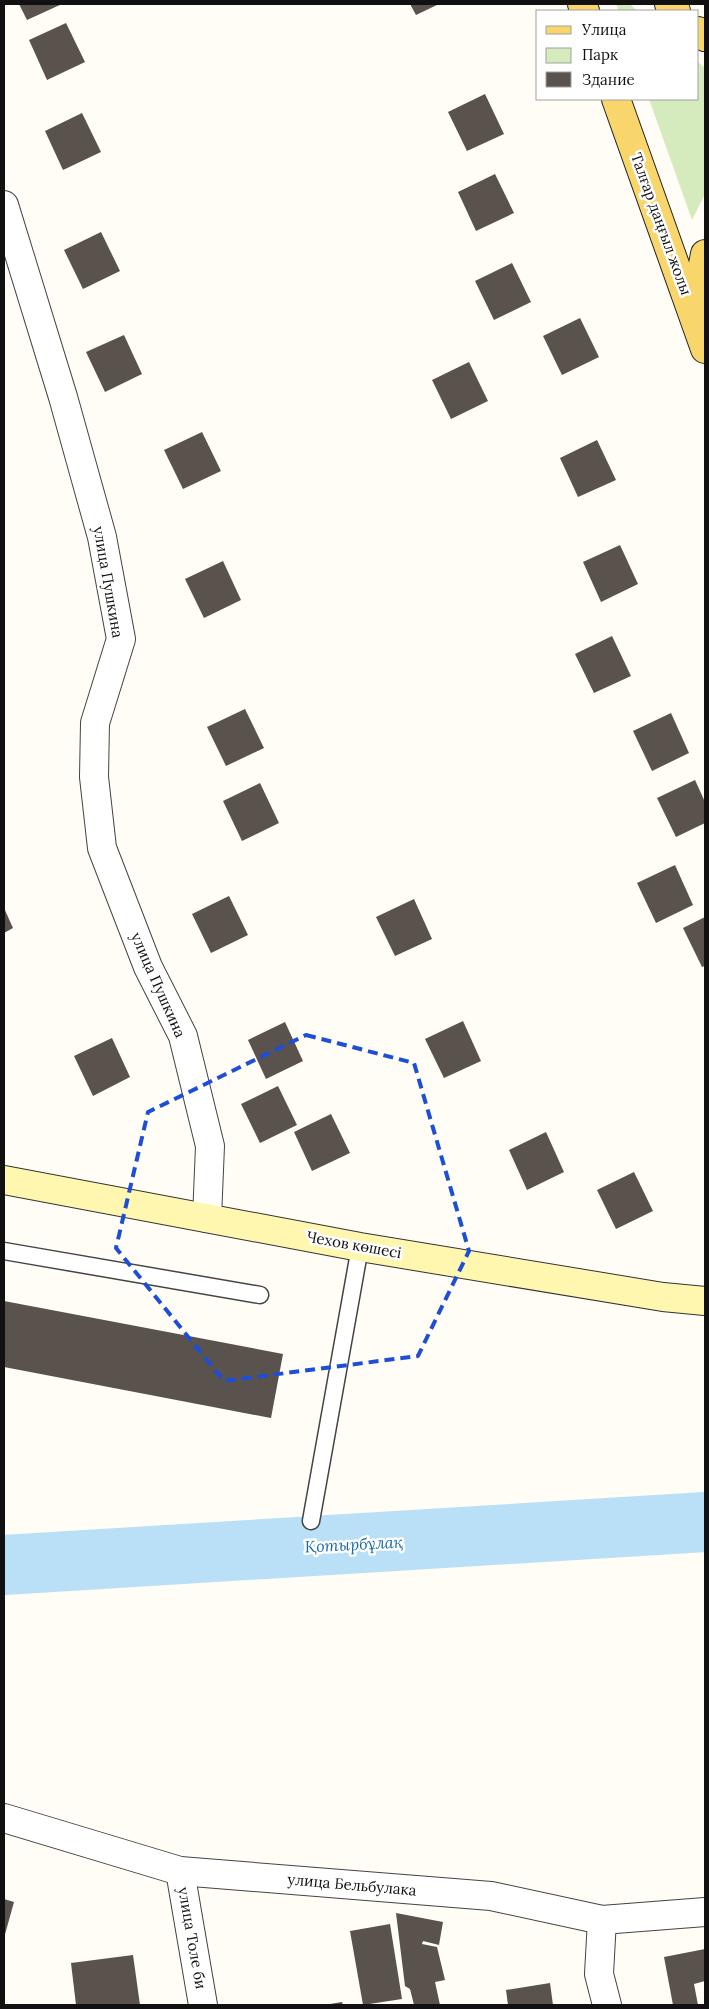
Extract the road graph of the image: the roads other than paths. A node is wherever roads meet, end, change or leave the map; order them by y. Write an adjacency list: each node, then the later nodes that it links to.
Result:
1 (616, 100): 4 (main road, Талғар даңғыл жолы)
2 (4, 205): 6 (street, улица Пушкина)
3 (705, 254): 4 (main road)
4 (703, 340)
5 (4, 1180): 6 (main road, Чехов көшесі)
6 (207, 1218): 7 (main road, Чехов көшесі)
7 (360, 1247): 10 (main road, Чехов көшесі); 11 (lane)
8 (4, 1251): 9 (lane)
9 (260, 1295)
10 (705, 1301)
11 (311, 1522)
12 (4, 1818): 13 (street, улица Бельбулака)
13 (180, 1871): 15 (street, улица Бельбулака); 16 (street, улица Толе би)
14 (705, 1912): 15 (street, улица Бельбулака)
15 (602, 1920): 17 (street)
16 (203, 2005)
17 (606, 2005)

